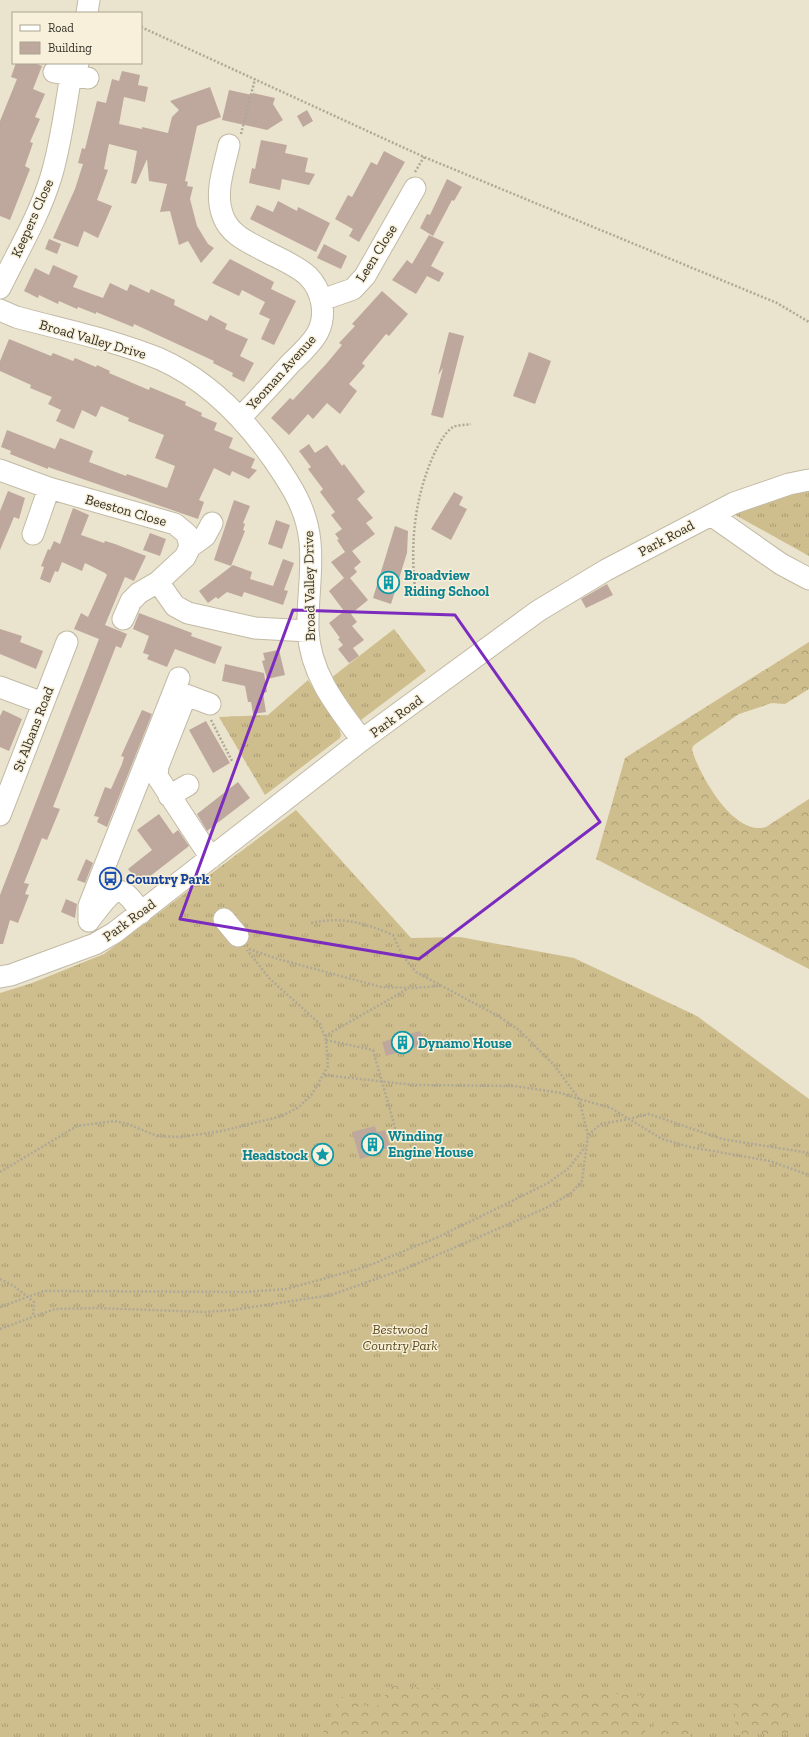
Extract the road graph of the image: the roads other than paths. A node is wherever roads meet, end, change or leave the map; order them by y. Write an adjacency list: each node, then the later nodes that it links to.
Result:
1 (90, 0): 2 (street)
2 (87, 12)
3 (73, 72): 6 (street, Keepers Close)
4 (221, 155): 7 (street, Yeoman Avenue)
5 (415, 188): 7 (street, Leen Close)
6 (0, 288)
7 (322, 300): 9 (street, Yeoman Avenue)
8 (0, 310): 9 (street, Broad Valley Drive)
9 (241, 417): 20 (street, Broad Valley Drive)
10 (0, 470): 12 (street, Beeston Close)
11 (809, 480): 13 (street, Park Road)
12 (49, 488): 15 (street); 16 (street, Beeston Close)
13 (711, 514): 17 (street); 26 (street, Park Road)
14 (212, 524): 16 (street)
15 (33, 534)
16 (190, 547): 18 (street)
17 (809, 578)
18 (158, 582): 19 (street); 20 (street)
19 (123, 619)
20 (308, 631): 26 (street, Broad Valley Drive)
21 (67, 642): 24 (street, St Albans Road)
22 (179, 678): 34 (street)
23 (0, 688): 24 (street)
24 (43, 703): 27 (street, St Albans Road)
25 (210, 704): 29 (street)
26 (362, 740): 31 (street, Park Road)
27 (8, 769): 30 (street, St Albans Road)
28 (188, 785): 29 (street)
29 (168, 796): 31 (street)
30 (0, 815)
31 (211, 858): 32 (street, Park Road)
32 (141, 913): 34 (street); 36 (street, Park Road)
33 (224, 919): 35 (street)
34 (89, 921): 36 (street)
35 (238, 936)
36 (95, 944): 37 (street, Park Road)
37 (0, 977)

